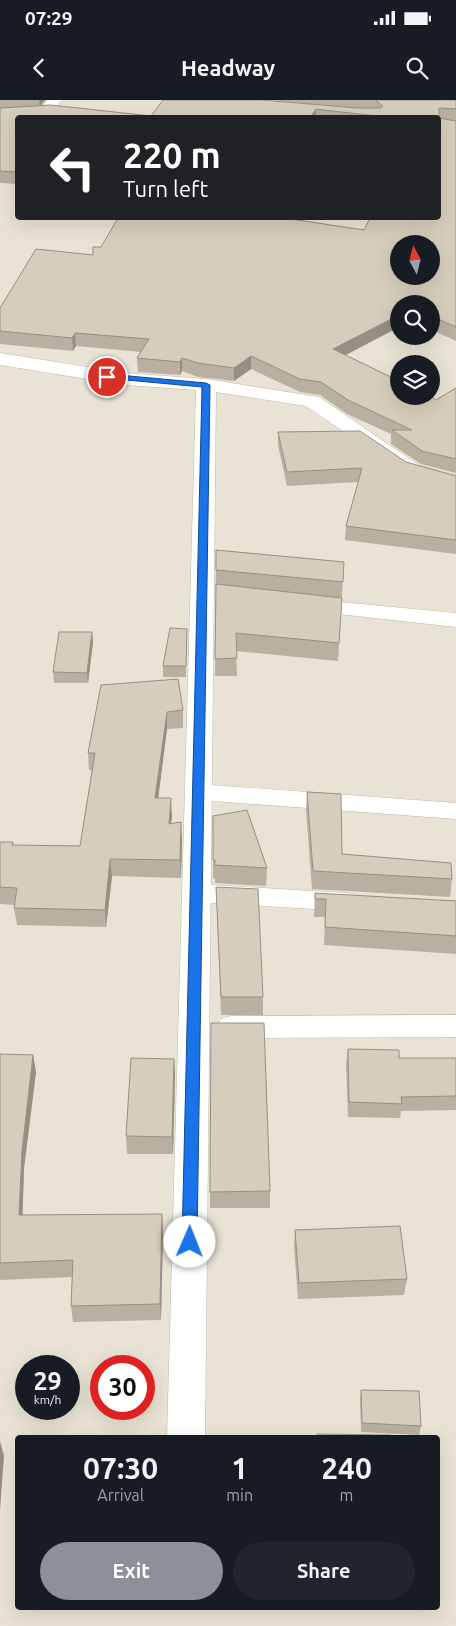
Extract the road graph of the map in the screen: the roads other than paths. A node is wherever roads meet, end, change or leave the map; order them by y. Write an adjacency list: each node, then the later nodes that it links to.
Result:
1 (54, 100): 2 (street)
2 (0, 114)
3 (0, 359): 4 (street)
4 (206, 385): 5 (street); 8 (street)
5 (456, 482)
6 (290, 603): 7 (lane)
7 (456, 620)
8 (198, 792): 9 (lane); 10 (street)
9 (456, 811)
10 (196, 893): 11 (lane); 13 (street)
11 (369, 903)
12 (456, 1026): 13 (lane)
13 (194, 1028): 14 (street)
14 (186, 1435)

